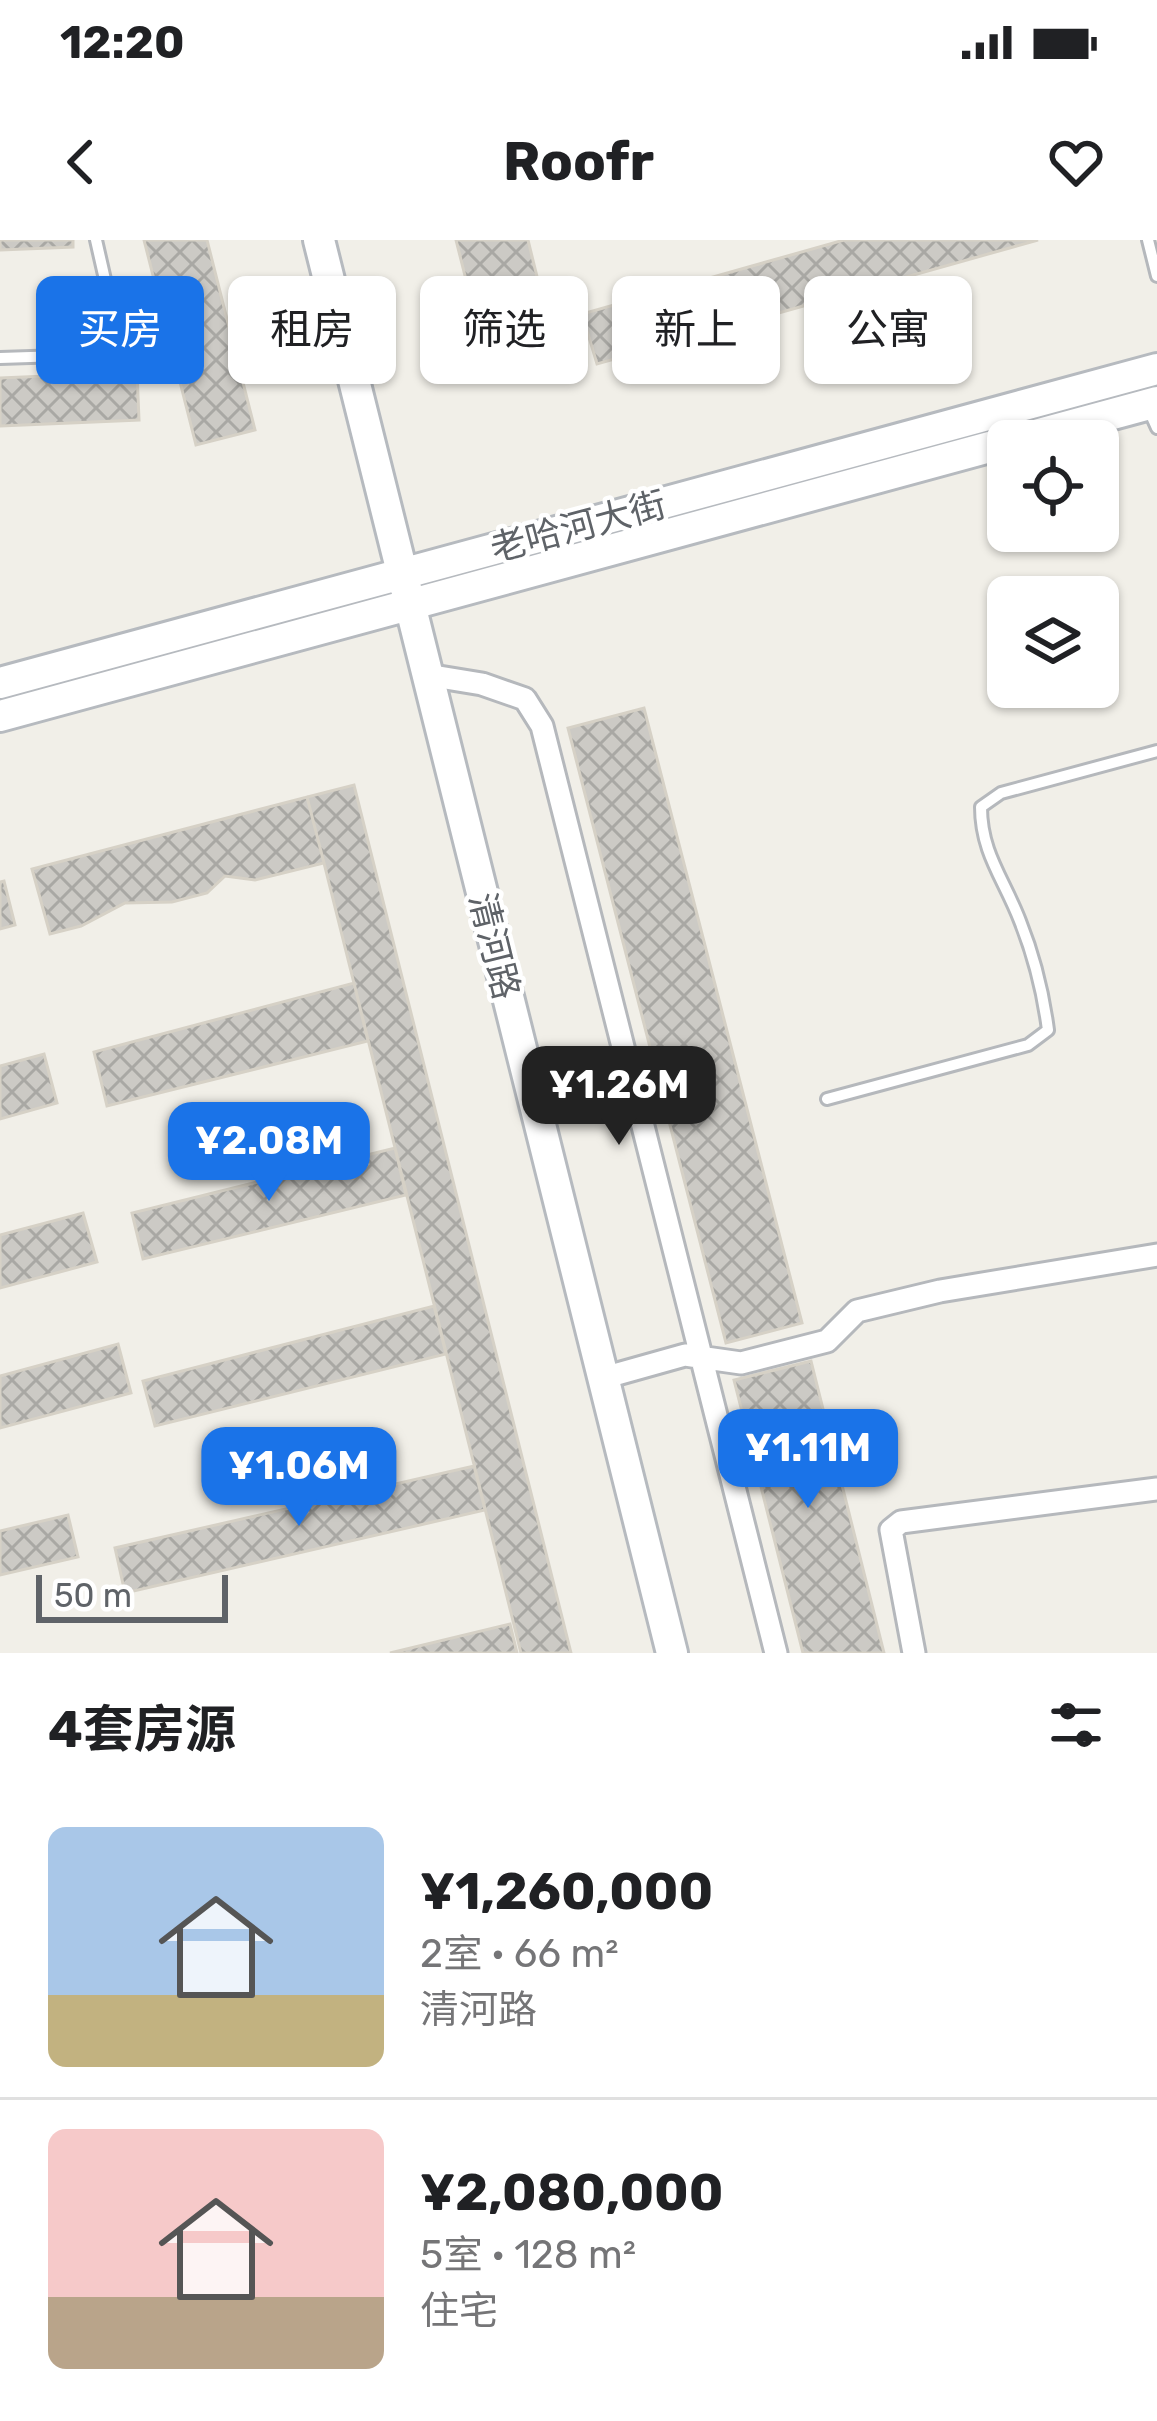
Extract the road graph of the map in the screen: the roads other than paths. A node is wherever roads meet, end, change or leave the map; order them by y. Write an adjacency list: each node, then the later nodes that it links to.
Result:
1 (96, 240): 5 (lane)
2 (319, 240): 10 (street, 清河路)
3 (1148, 240): 4 (lane)
4 (1157, 275)
5 (0, 358)
6 (1157, 369): 10 (street, 老哈河大街)
7 (1154, 412): 8 (street, 老哈河大街)
8 (1116, 420)
9 (987, 448): 11 (street, 老哈河大街)
10 (403, 574): 11 (street, 清河路); 13 (street, 老哈河大街)
11 (410, 604): 12 (street, 清河路); 14 (street, 老哈河大街)
12 (428, 674): 18 (street); 19 (street, 清河路)
13 (0, 683)
14 (0, 716)
15 (1157, 751): 16 (lane)
16 (827, 1099)
17 (1157, 1255): 18 (street)
18 (702, 1357): 19 (street); 22 (street)
19 (603, 1378): 21 (street, 清河路)
20 (1157, 1490): 23 (street)
21 (672, 1653)
22 (776, 1653)
23 (914, 1653)

